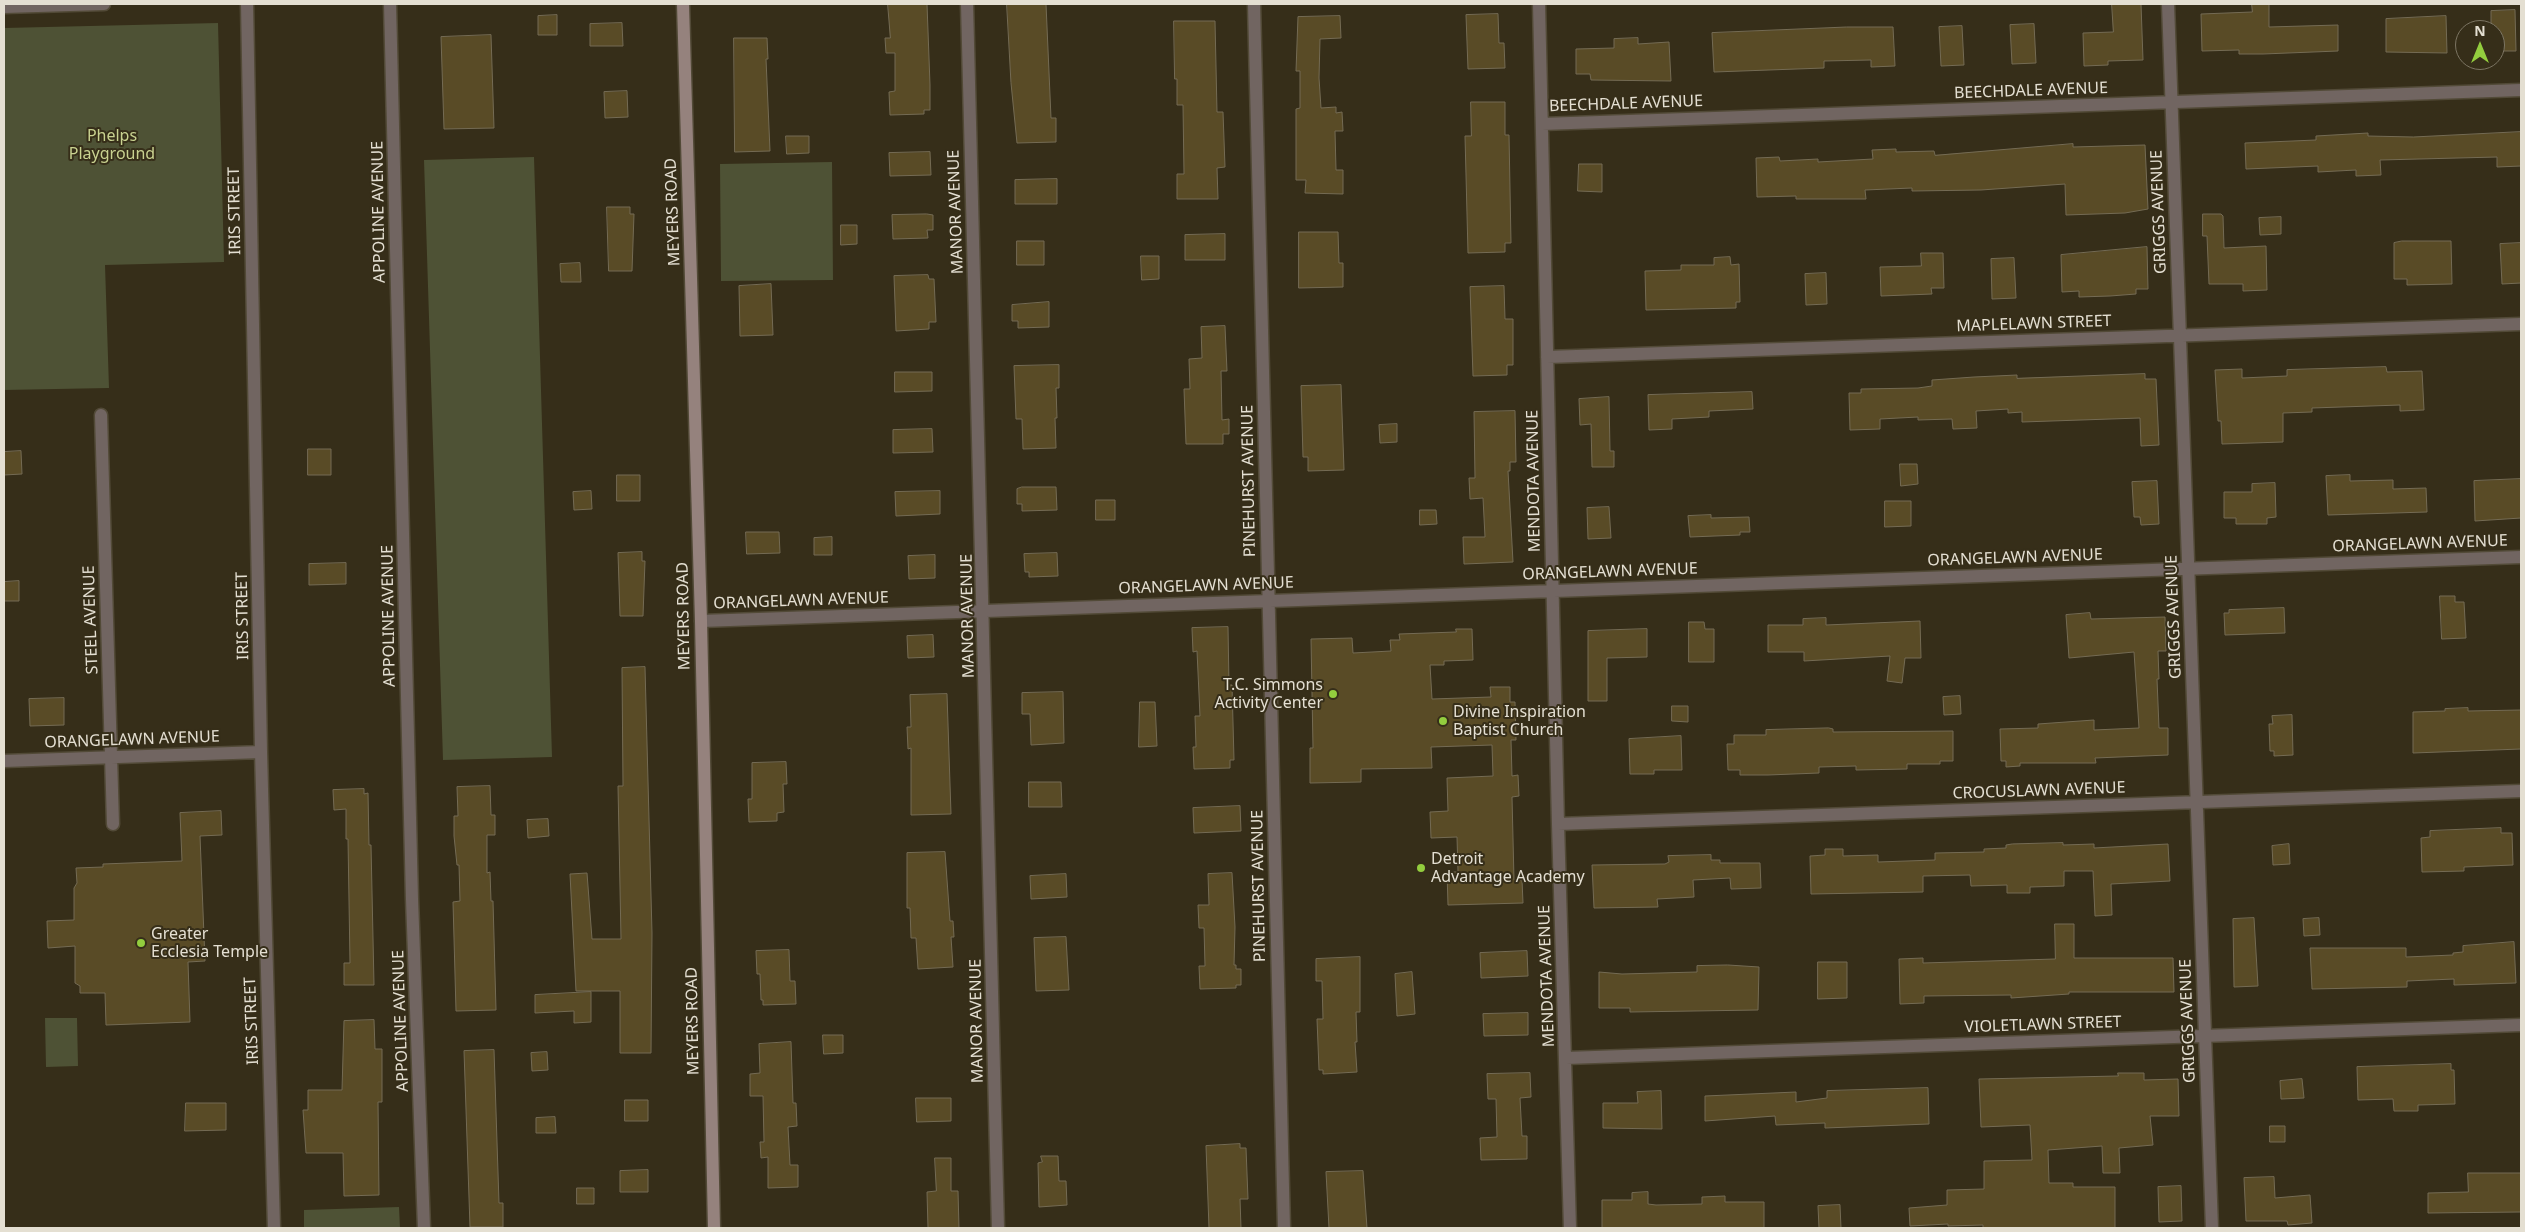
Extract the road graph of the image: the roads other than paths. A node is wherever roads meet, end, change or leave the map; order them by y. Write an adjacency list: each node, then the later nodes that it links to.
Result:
1 (100, 4): 2 (street); 10 (street)
2 (104, 4)
3 (247, 4): 24 (street, IRIS STREET)
4 (390, 4): 35 (street, APPOLINE AVENUE)
5 (683, 4): 23 (street, MEYERS ROAD)
6 (967, 4): 22 (street, MANOR AVENUE)
7 (1254, 4): 21 (street, PINEHURST AVENUE)
8 (1539, 4): 13 (street, MENDOTA AVENUE)
9 (2168, 4): 12 (street, GRIGGS AVENUE)
10 (4, 7)
11 (2521, 90): 12 (street, BEECHDALE AVENUE)
12 (2171, 102): 13 (street, BEECHDALE AVENUE); 15 (street, GRIGGS AVENUE)
13 (1542, 124): 16 (street, MENDOTA AVENUE)
14 (2521, 324): 15 (street, MAPLELAWN STREET)
15 (2180, 335): 16 (street, MAPLELAWN STREET); 19 (street, GRIGGS AVENUE)
16 (1547, 357): 20 (street, MENDOTA AVENUE)
17 (101, 415): 25 (street, STEEL AVENUE)
18 (2521, 557): 19 (street, ORANGELAWN AVENUE)
19 (2189, 568): 20 (street, ORANGELAWN AVENUE); 28 (street, GRIGGS AVENUE)
20 (1552, 590): 21 (street, ORANGELAWN AVENUE); 30 (street, MENDOTA AVENUE)
21 (1268, 601): 22 (street, ORANGELAWN AVENUE); 38 (street, PINEHURST AVENUE)
22 (984, 610): 23 (street, ORANGELAWN AVENUE); 37 (street, MANOR AVENUE)
23 (701, 620): 36 (street, MEYERS ROAD)
24 (261, 752): 25 (street, ORANGELAWN AVENUE); 34 (street, IRIS STREET)
25 (112, 758): 26 (street, ORANGELAWN AVENUE); 29 (street, STEEL AVENUE)
26 (4, 761)
27 (2521, 791): 28 (street, CROCUSLAWN AVENUE)
28 (2197, 802): 30 (street, CROCUSLAWN AVENUE); 32 (street, GRIGGS AVENUE)
29 (114, 824)
30 (1558, 824): 33 (street, MENDOTA AVENUE)
31 (2521, 1024): 32 (street, VIOLETLAWN STREET)
32 (2205, 1035): 33 (street, VIOLETLAWN STREET); 40 (street, GRIGGS AVENUE)
33 (1566, 1058): 39 (street, MENDOTA AVENUE)
34 (274, 1228)
35 (424, 1228)
36 (714, 1228)
37 (998, 1228)
38 (1284, 1228)
39 (1570, 1228)
40 (2212, 1228)

